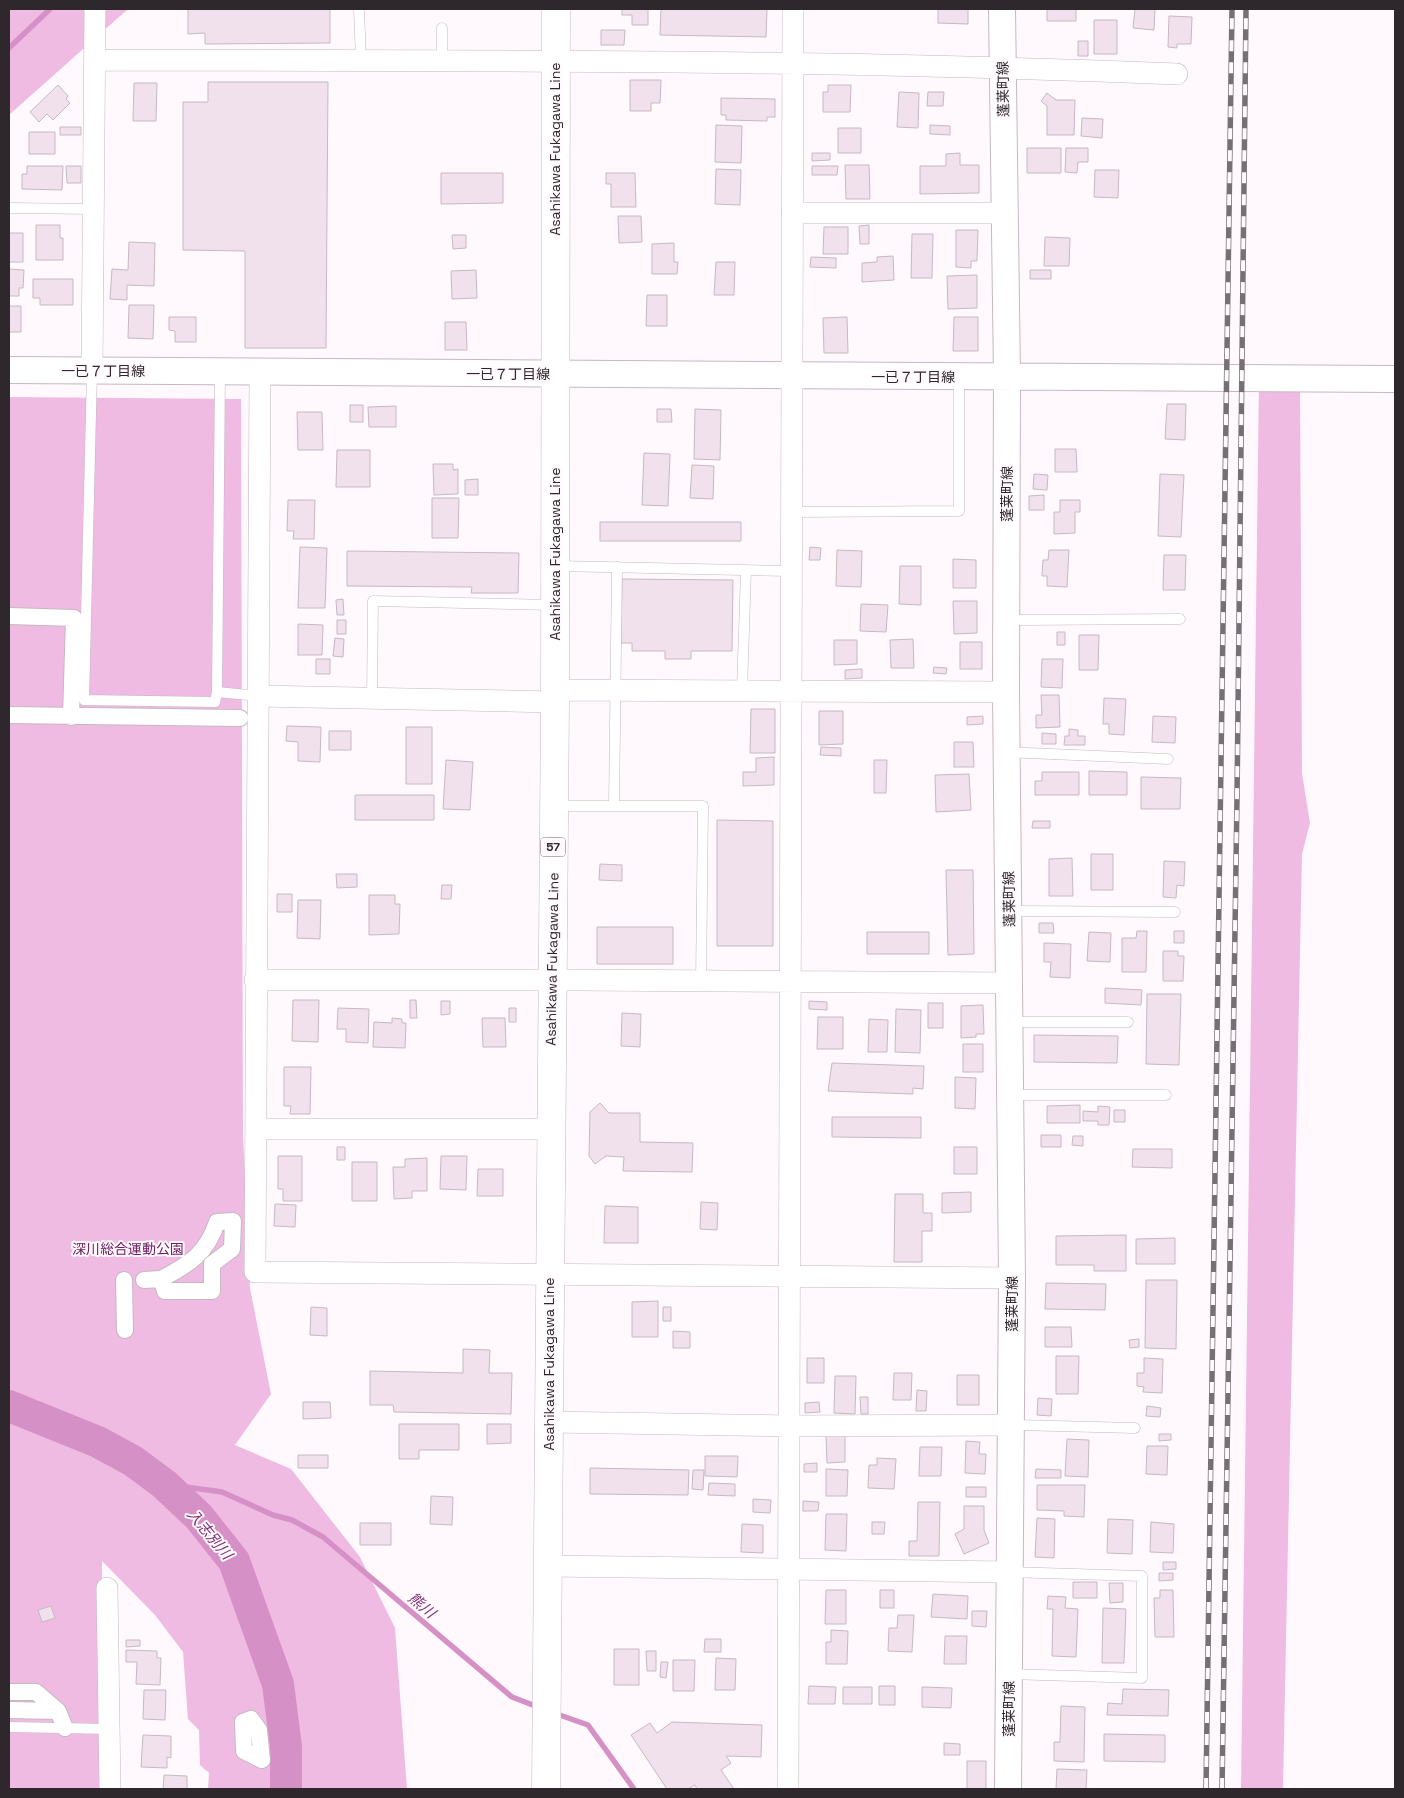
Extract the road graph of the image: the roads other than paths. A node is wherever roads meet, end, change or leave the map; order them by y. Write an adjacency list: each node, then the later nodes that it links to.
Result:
1 (96, 9): 7 (street)
2 (359, 9): 8 (lane)
3 (556, 9): 10 (main road, Asahikawa Fukagawa Line / 57)
4 (793, 9): 11 (street)
5 (1002, 9): 12 (street, 蓬莱町線)
6 (442, 28): 9 (lane)
7 (96, 60): 8 (street); 15 (street)
8 (360, 60): 9 (street)
9 (442, 61): 10 (street)
10 (555, 61): 11 (street); 22 (main road, Asahikawa Fukagawa Line / 57)
11 (792, 64): 12 (street); 16 (street)
12 (1002, 67): 13 (street); 17 (street, 蓬莱町線)
13 (1178, 74)
14 (9, 208): 15 (lane)
15 (95, 209): 19 (street)
16 (792, 213): 17 (street); 23 (street)
17 (1004, 213): 25 (street, 蓬莱町線)
18 (9, 370): 19 (street, 一已７丁目線)
19 (92, 371): 20 (street, 一已７丁目線); 39 (lane)
20 (220, 372): 21 (street, 一已７丁目線); 39 (lane)
21 (260, 373): 22 (street, 一已７丁目線); 41 (street)
22 (556, 374): 23 (street, 一已７丁目線); 28 (main road, Asahikawa Fukagawa Line / 57)
23 (792, 376): 24 (street, 一已７丁目線); 27 (street)
24 (959, 377): 25 (street, 一已７丁目線); 27 (lane)
25 (1008, 378): 26 (street, 一已７丁目線); 35 (street, 蓬莱町線)
26 (1395, 379)
27 (791, 512): 31 (street)
28 (555, 566): 29 (lane); 32 (main road, Asahikawa Fukagawa Line / 57)
29 (617, 567): 30 (lane); 36 (lane)
30 (746, 570): 31 (lane); 37 (lane)
31 (791, 571): 38 (street)
32 (555, 605): 42 (main road, Asahikawa Fukagawa Line / 57); 43 (lane)
33 (9, 616): 45 (street)
34 (1180, 619): 35 (lane)
35 (1007, 620): 40 (street, 蓬莱町線)
36 (615, 690): 37 (street); 42 (street); 50 (lane)
37 (742, 690): 38 (street)
38 (791, 690): 40 (street); 56 (street)
39 (217, 692): 41 (lane)
40 (1006, 692): 47 (street, 蓬莱町線)
41 (258, 696): 43 (street); 53 (street)
42 (555, 696): 43 (street); 49 (main road, Asahikawa Fukagawa Line / 57)
43 (372, 699)
44 (9, 715): 45 (street)
45 (71, 717): 46 (street)
46 (240, 718)
47 (1007, 752): 48 (lane); 51 (street, 蓬莱町線)
48 (1168, 759)
49 (554, 806): 50 (lane); 54 (main road, Asahikawa Fukagawa Line / 57)
50 (614, 806): 55 (lane)
51 (1010, 911): 52 (lane); 57 (street, 蓬莱町線)
52 (1175, 912)
53 (255, 980): 54 (street); 62 (street)
54 (552, 980): 55 (street); 63 (main road, Asahikawa Fukagawa Line / 57)
55 (701, 981): 56 (street)
56 (790, 981): 57 (street); 65 (street)
57 (1011, 983): 58 (street, 蓬莱町線)
58 (1011, 1022): 59 (lane); 60 (street, 蓬莱町線)
59 (1128, 1022)
60 (1011, 1095): 61 (lane); 66 (street, 蓬莱町線)
61 (1166, 1095)
62 (257, 1129): 63 (street); 64 (street)
63 (550, 1129): 64 (main road, Asahikawa Fukagawa Line / 57)
64 (550, 1274): 65 (street); 71 (main road, Asahikawa Fukagawa Line / 57)
65 (789, 1276): 66 (street); 73 (street)
66 (1012, 1278): 72 (street, 蓬莱町線)
67 (162, 1279): 67 (street); 69 (street)
68 (124, 1280): 70 (street)
69 (144, 1280)
70 (125, 1330)
71 (549, 1422): 73 (street); 75 (main road, Asahikawa Fukagawa Line / 57)
72 (1011, 1425): 73 (street); 74 (lane); 77 (street, 蓬莱町線)
73 (789, 1426): 76 (street)
74 (1135, 1428)
75 (548, 1566): 76 (street); 87 (main road, Asahikawa Fukagawa Line / 57)
76 (789, 1571): 77 (street); 88 (street)
77 (1009, 1572): 79 (street, 蓬莱町線); 79 (lane)
78 (108, 1588): 85 (street)
79 (1009, 1674): 89 (street, 蓬莱町線)
80 (9, 1692): 82 (street)
81 (9, 1710): 82 (street)
82 (58, 1711): 84 (street)
83 (9, 1727): 84 (lane)
84 (65, 1728): 85 (lane)
85 (109, 1729): 86 (street)
86 (110, 1789)
87 (546, 1789)
88 (788, 1789)
89 (1008, 1789)

